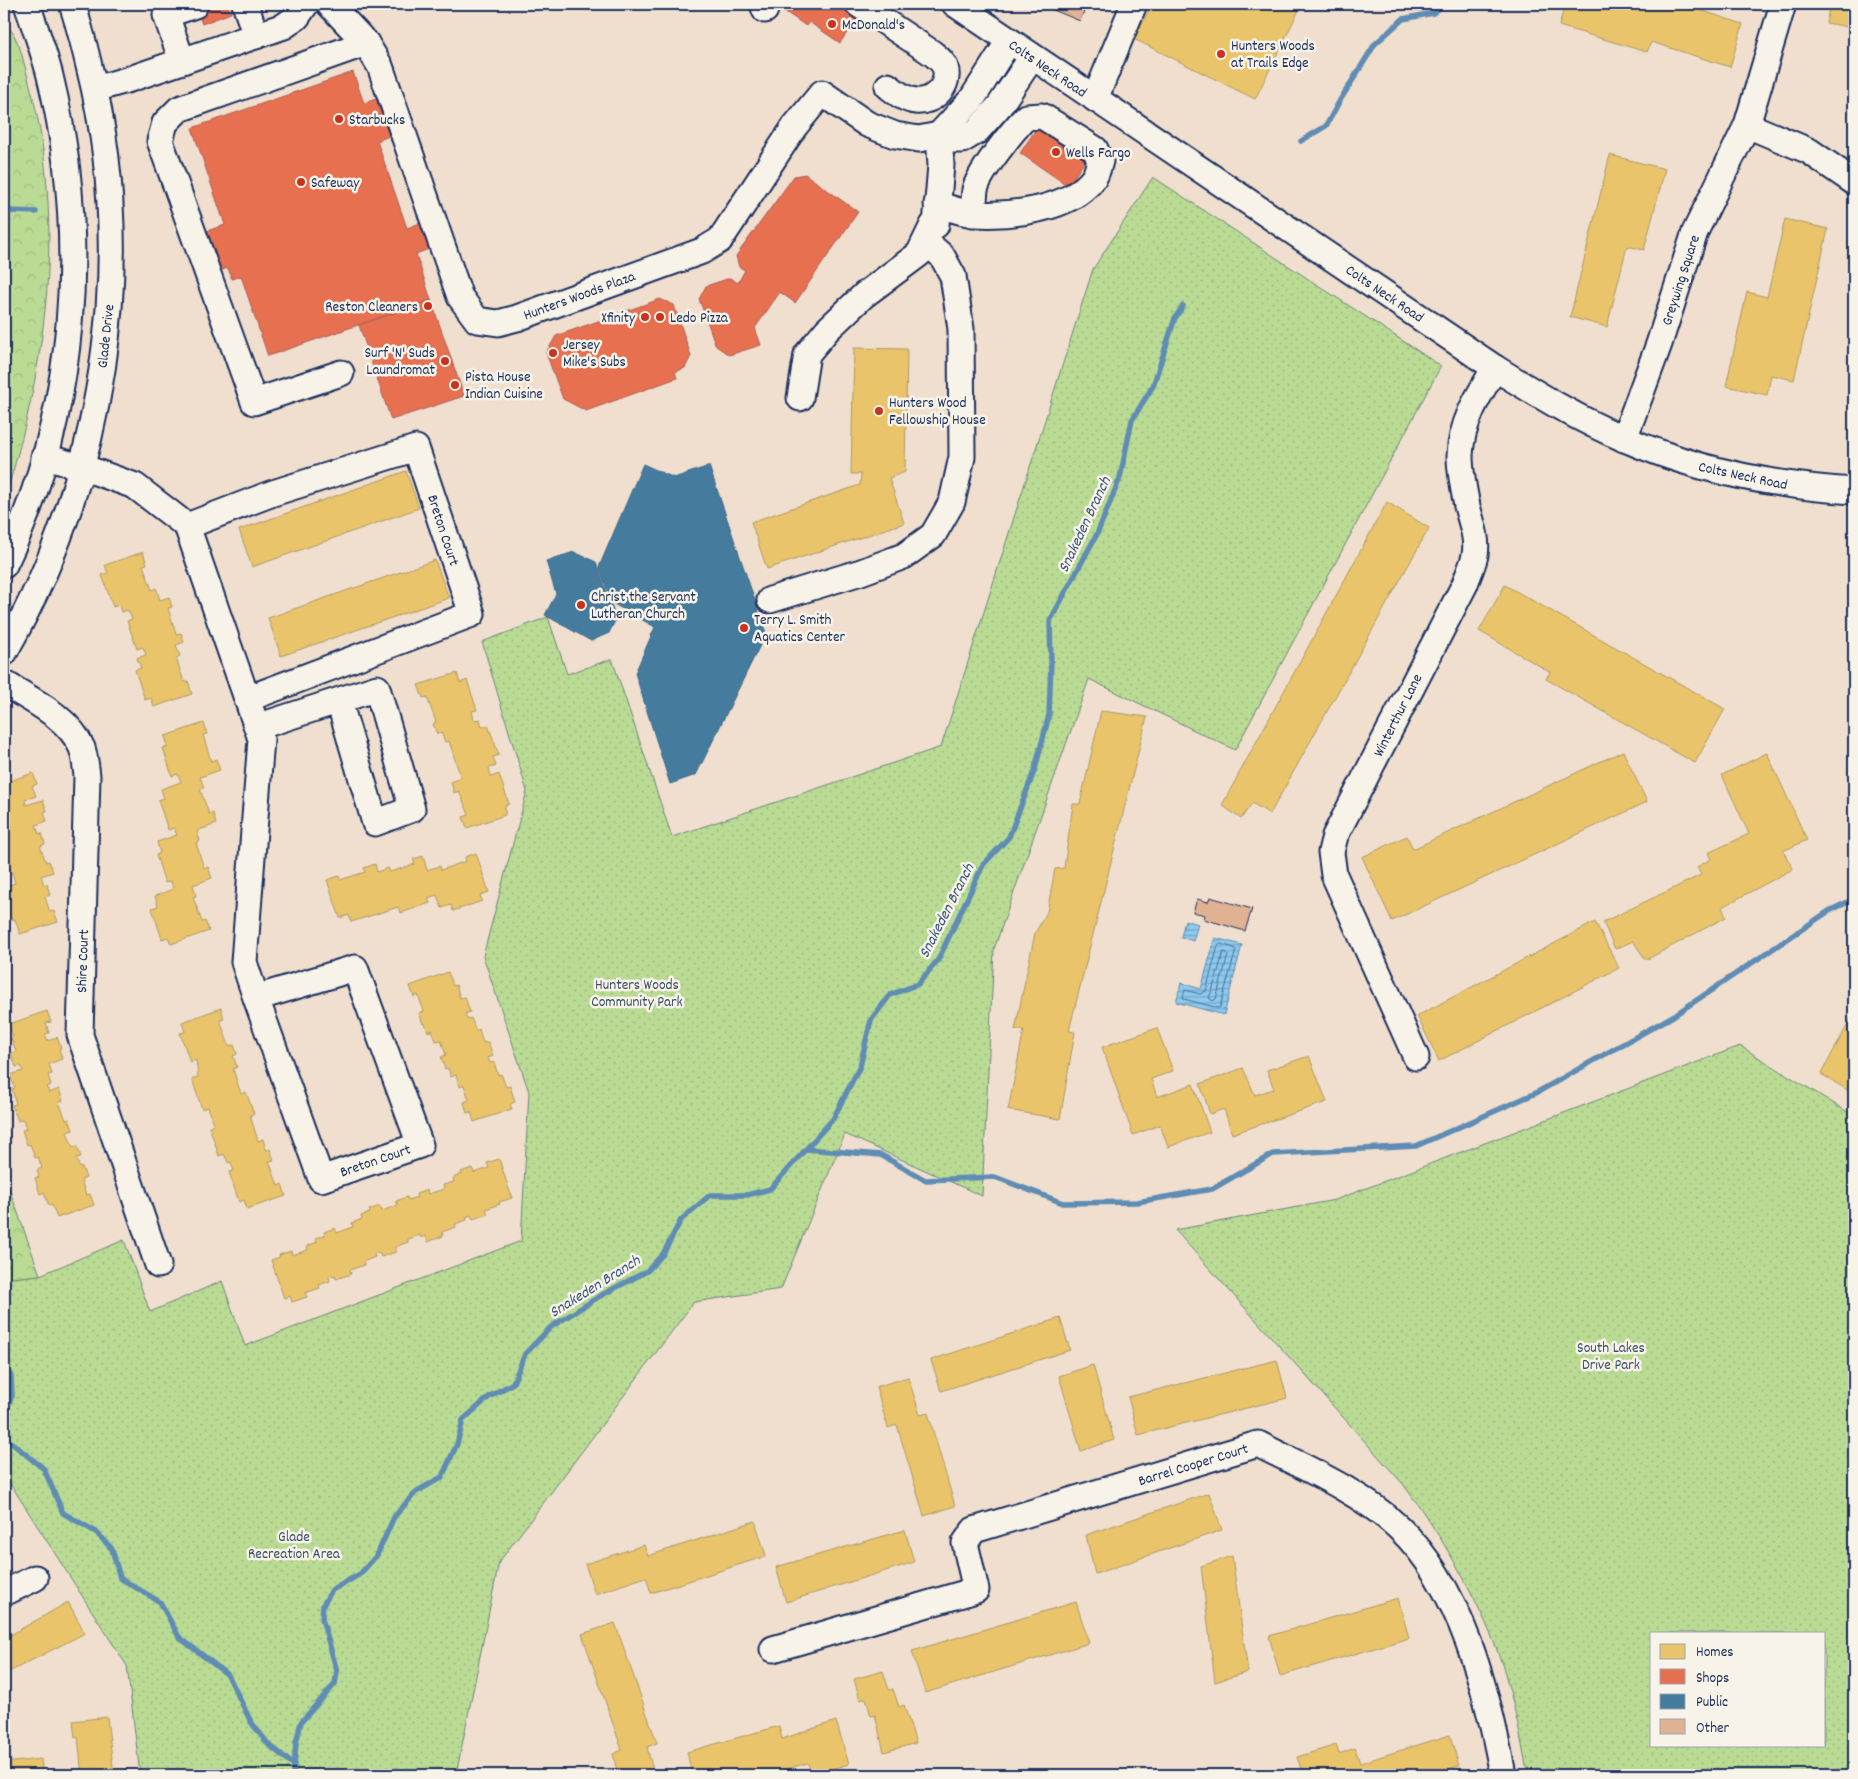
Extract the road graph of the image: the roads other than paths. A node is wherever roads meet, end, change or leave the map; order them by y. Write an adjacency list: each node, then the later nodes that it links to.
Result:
1 (27, 4): 29 (street)
2 (72, 4): 17 (street, Glade Drive)
3 (245, 4): 11 (street)
4 (306, 4): 11 (street)
5 (329, 4): 13 (street, Hunters Woods Plaza)
6 (858, 4): 16 (street)
7 (955, 4): 12 (street, Colts Neck Road)
8 (1134, 4): 18 (street)
9 (1783, 4): 19 (street, Greywing Square)
10 (195, 5): 15 (street)
11 (256, 36): 15 (street)
12 (1009, 41): 14 (street, Colts Neck Road); 20 (street)
13 (366, 43): 20 (street, Hunters Woods Plaza); 26 (street)
14 (1032, 57): 18 (street, Colts Neck Road); 20 (street, Hunters Woods Plaza)
15 (182, 61): 17 (street)
16 (888, 86)
17 (95, 89): 30 (street, Glade Drive)
18 (1095, 99): 25 (street, Colts Neck Road)
19 (1747, 125): 21 (street); 28 (street, Greywing Square)
20 (939, 135): 22 (street)
21 (1854, 182)
22 (937, 204): 23 (street); 24 (street)
23 (973, 214): 23 (street)
24 (926, 242): 27 (street); 34 (street)
25 (1495, 368): 28 (street, Colts Neck Road); 41 (street, Winterthur Lane)
26 (341, 373)
27 (800, 398)
28 (1624, 439): 31 (street, Colts Neck Road)
29 (44, 457): 30 (street); 33 (street)
30 (82, 466): 32 (street); 35 (street, Glade Drive)
31 (1854, 491)
32 (187, 526): 37 (street, Breton Court); 37 (street, Breton Court)
33 (4, 565)
34 (770, 600)
35 (4, 653)
36 (4, 683): 42 (street, Shire Court)
37 (247, 699): 39 (street, Breton Court)
38 (339, 701): 38 (street); 39 (street)
39 (256, 727): 40 (street, Breton Court)
40 (256, 998): 40 (street, Breton Court)
41 (1416, 1056)
42 (158, 1265)
43 (35, 1578): 44 (street)
44 (4, 1592)
45 (773, 1649): 46 (street, Barrel Cooper Court)
46 (1503, 1775)

